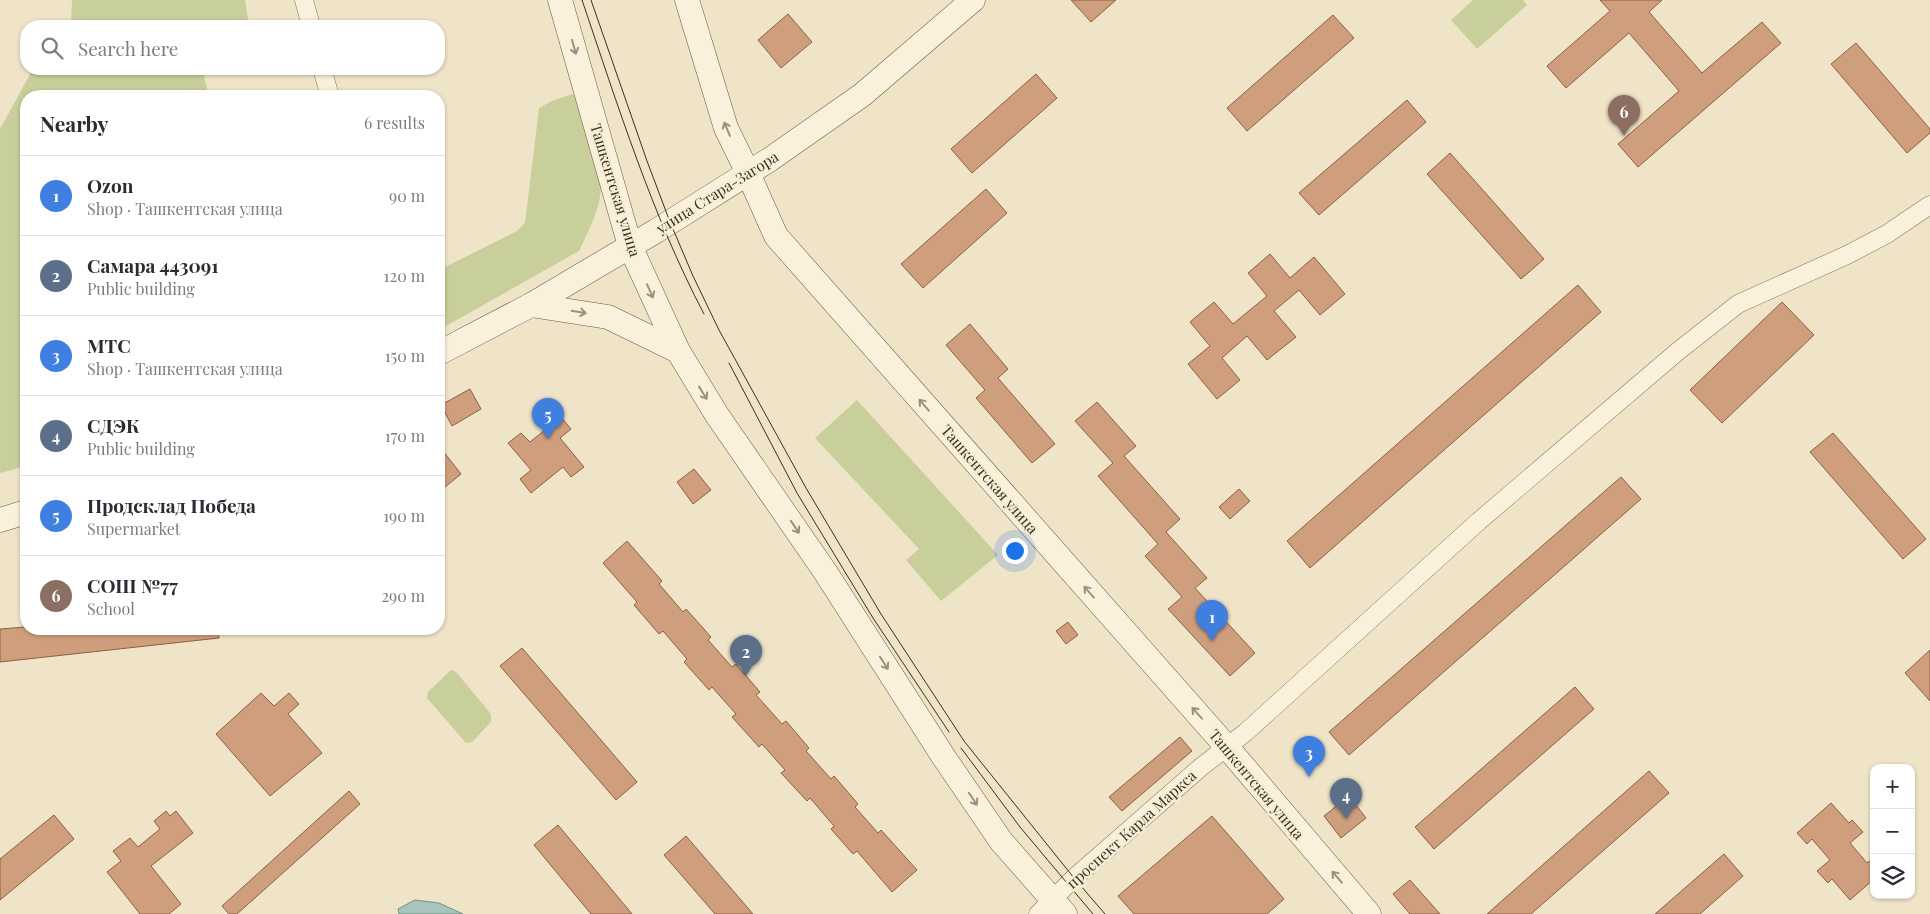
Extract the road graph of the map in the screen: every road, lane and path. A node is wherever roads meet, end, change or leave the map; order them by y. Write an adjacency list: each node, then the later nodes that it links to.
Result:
1 (304, 0): 5 (street)
2 (560, 0): 10 (main road, Ташкентская улица, one-way to 10)
3 (687, 0): 8 (main road, Ташкентская улица, one-way to 3)
4 (973, 0): 8 (main road, улица Стара-Загора)
5 (309, 20)
6 (324, 75): 7 (street)
7 (328, 90)
8 (748, 173): 10 (main road, улица Стара-Загора); 16 (main road, Ташкентская улица, one-way to 8)
9 (1930, 205): 16 (street, проспект Карла Маркса)
10 (630, 246): 11 (main road, улица Стара-Загора); 13 (main road, Ташкентская улица, one-way to 13)
11 (531, 305): 12 (main road, улица Стара-Загора); 13 (main road, one-way to 13)
12 (445, 350)
13 (678, 351): 17 (main road, Ташкентская улица, one-way to 17)
14 (20, 514): 15 (main road)
15 (0, 520)
16 (1226, 746): 17 (street, проспект Карла Маркса); 18 (main road, Ташкентская улица, one-way to 16)
17 (1052, 909)
18 (1368, 914)

